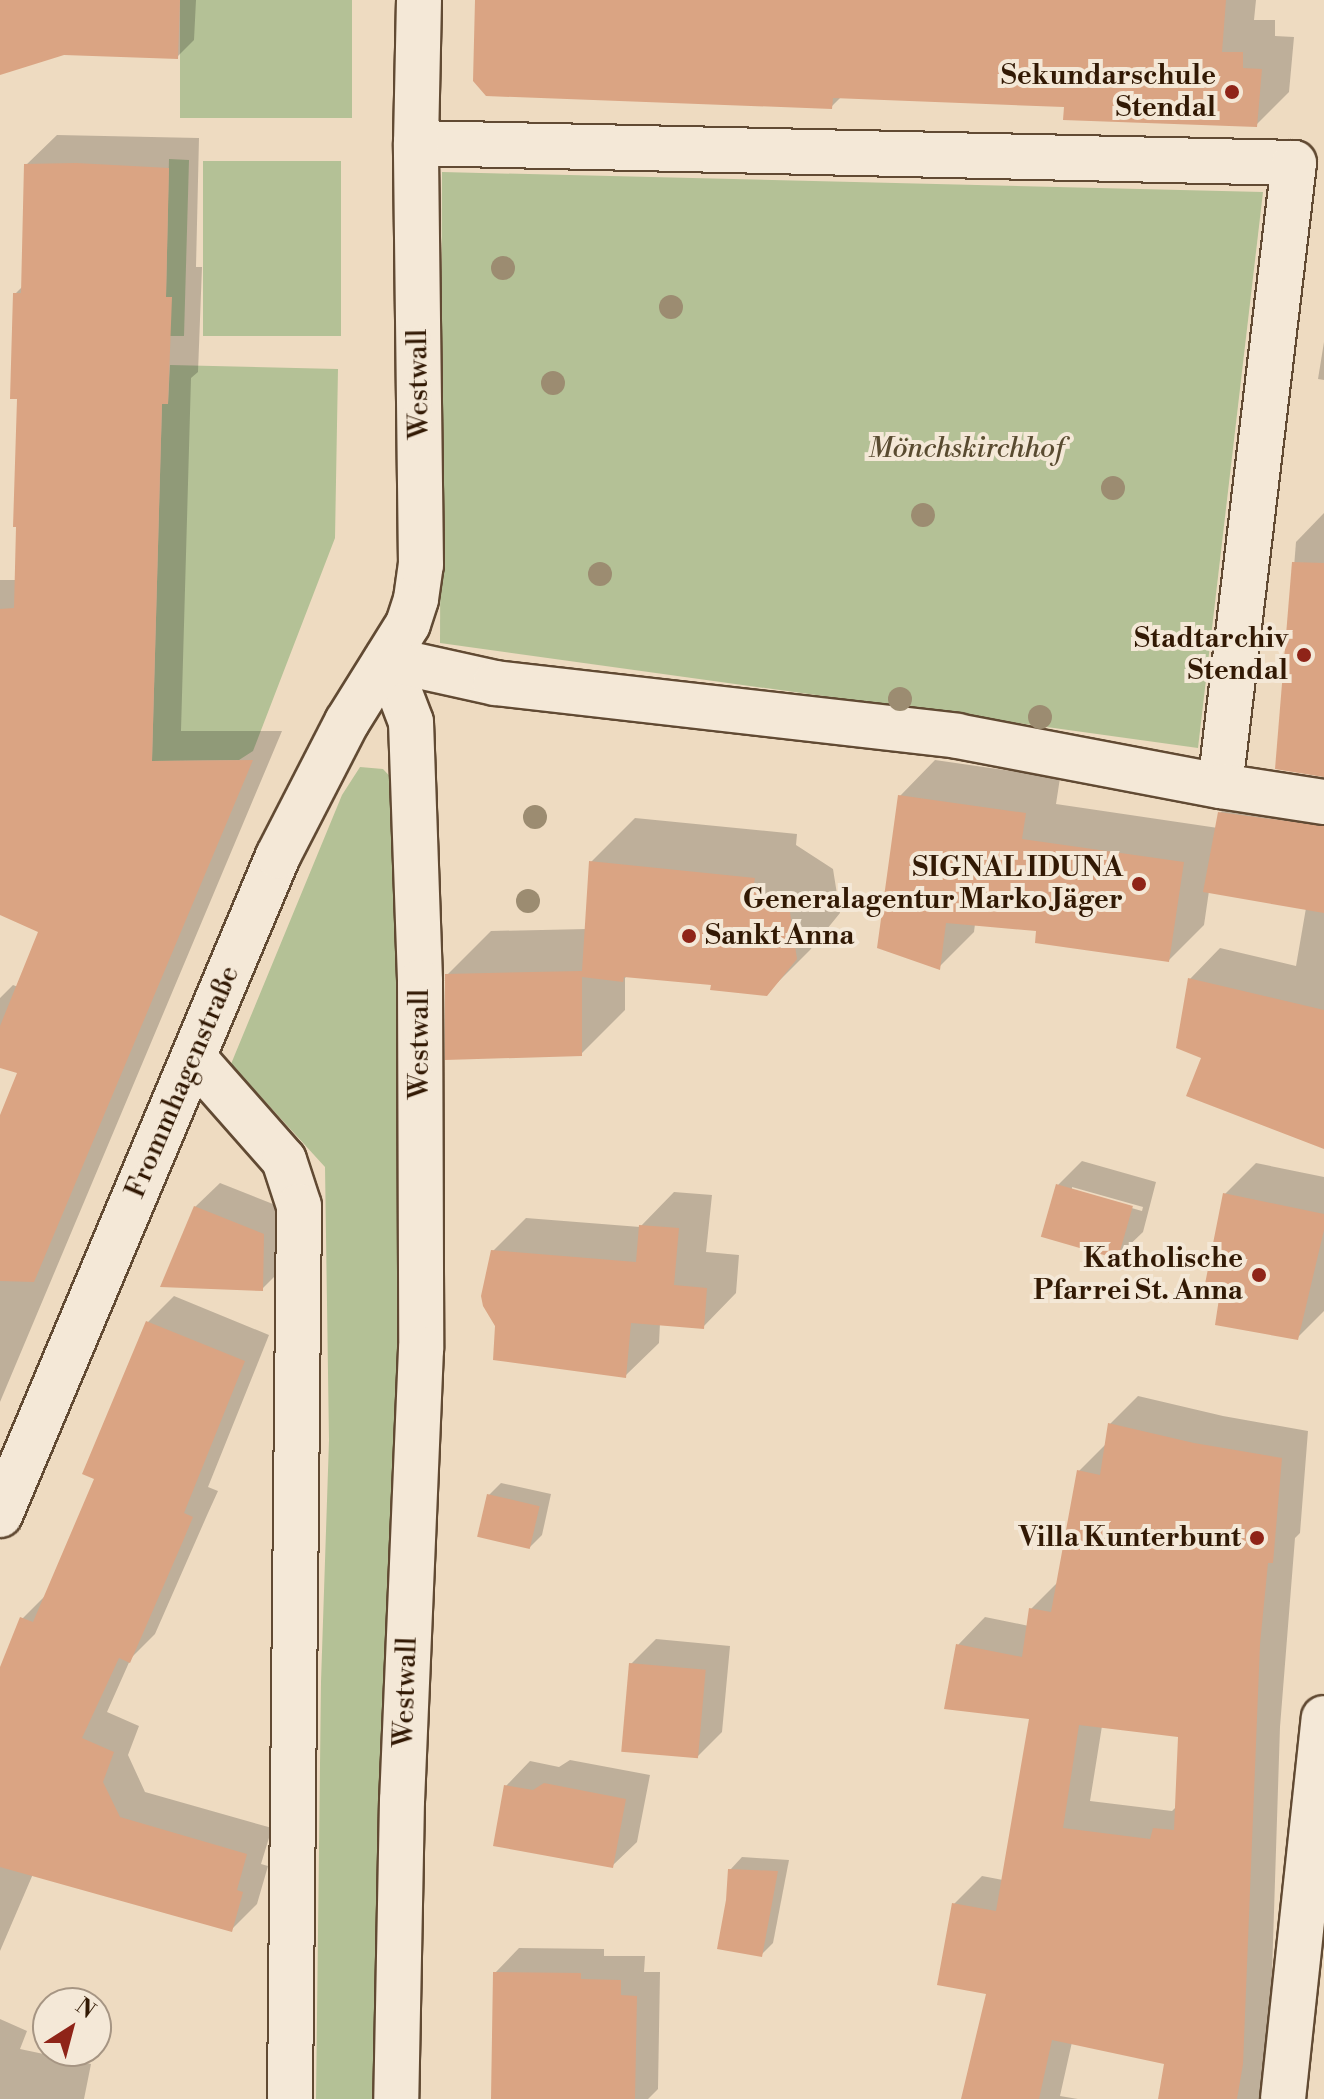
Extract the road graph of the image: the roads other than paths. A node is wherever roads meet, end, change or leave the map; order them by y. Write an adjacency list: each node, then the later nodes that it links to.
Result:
1 (419, 0): 2 (street, Westwall)
2 (416, 143): 3 (street, Westwall); 4 (street)
3 (387, 659): 4 (street); 6 (street, Frommhagenstraße); 10 (street, Westwall)
4 (1220, 786): 5 (street)
5 (1324, 802)
6 (194, 1058): 7 (street, Frommhagenstraße); 9 (street)
7 (0, 1515)
8 (1324, 1718): 11 (street)
9 (290, 2099)
10 (396, 2099)
11 (1283, 2099)

